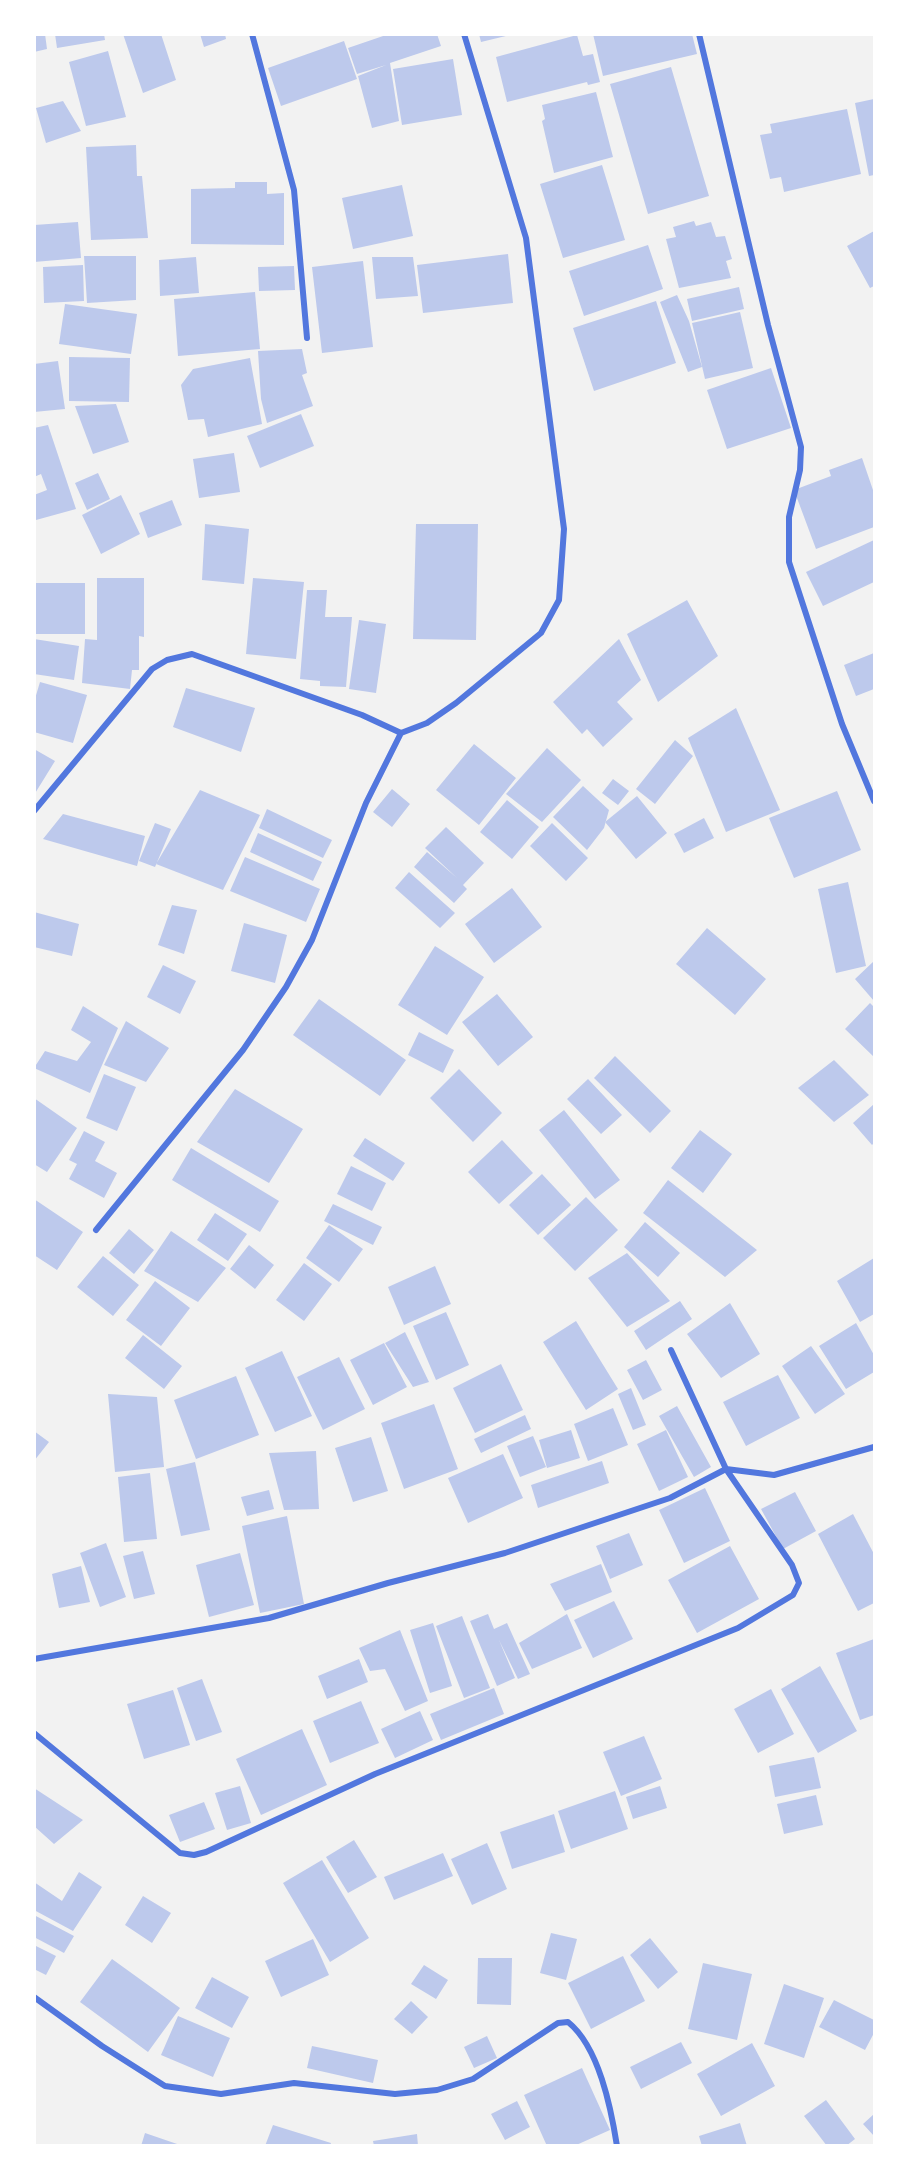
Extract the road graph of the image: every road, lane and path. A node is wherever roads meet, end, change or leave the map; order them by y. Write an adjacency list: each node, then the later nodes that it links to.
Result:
1 (252, 34): 4 (street)
2 (464, 34): 5 (street)
3 (699, 34): 6 (street)
4 (307, 338)
5 (401, 733): 7 (street); 8 (street)
6 (874, 801)
7 (34, 811)
8 (96, 1230)
9 (671, 1350): 11 (street)
10 (874, 1447): 11 (street)
11 (726, 1469): 12 (street); 13 (street)
12 (34, 1659)
13 (34, 1733)
14 (34, 1997): 15 (street)
15 (617, 2145)

